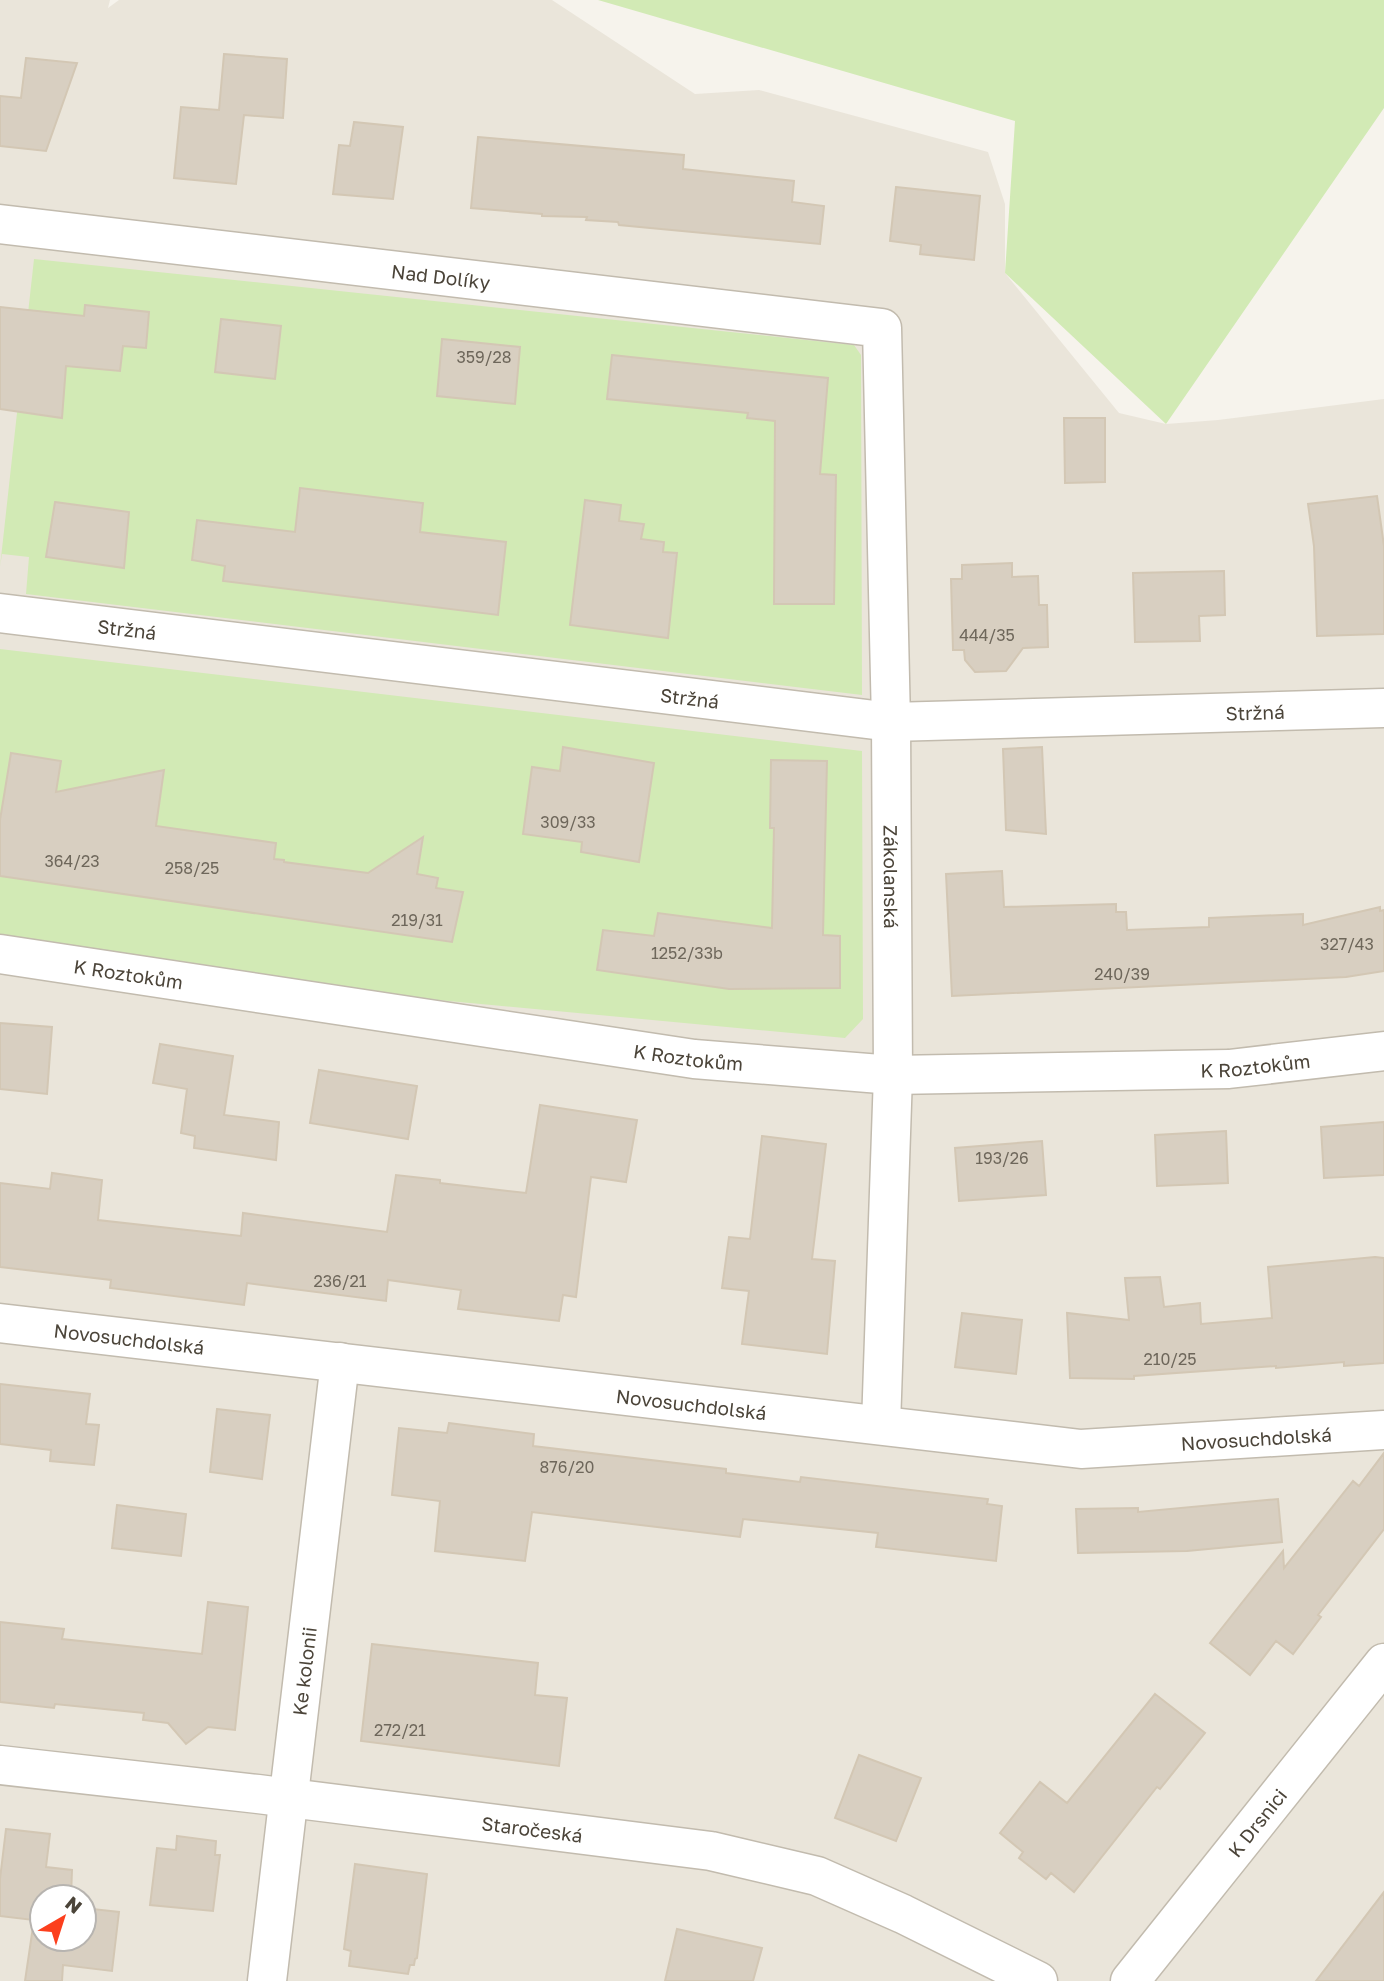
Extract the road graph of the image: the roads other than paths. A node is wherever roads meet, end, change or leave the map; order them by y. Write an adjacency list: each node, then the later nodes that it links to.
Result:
1 (0, 224): 2 (street, Nad Dolíky)
2 (882, 328): 5 (street, Zákolanská)
3 (0, 613): 5 (street, Stržná)
4 (1384, 708): 5 (street, Stržná)
5 (891, 722): 8 (street, Zákolanská)
6 (0, 954): 8 (street, K Roztokům)
7 (1384, 1051): 8 (street, K Roztokům)
8 (893, 1075): 11 (street, Zákolanská)
9 (0, 1324): 10 (street, Novosuchdolská)
10 (340, 1362): 11 (street, Novosuchdolská); 15 (street, Ke kolonii)
11 (881, 1426): 12 (street, Novosuchdolská)
12 (1384, 1430)
13 (1384, 1663): 18 (street, K Drsnici)
14 (0, 1765): 15 (street, Staročeská)
15 (289, 1798): 16 (street, Ke kolonii); 17 (street, Staročeská)
16 (267, 1981)
17 (1038, 1981)
18 (1130, 1981)

